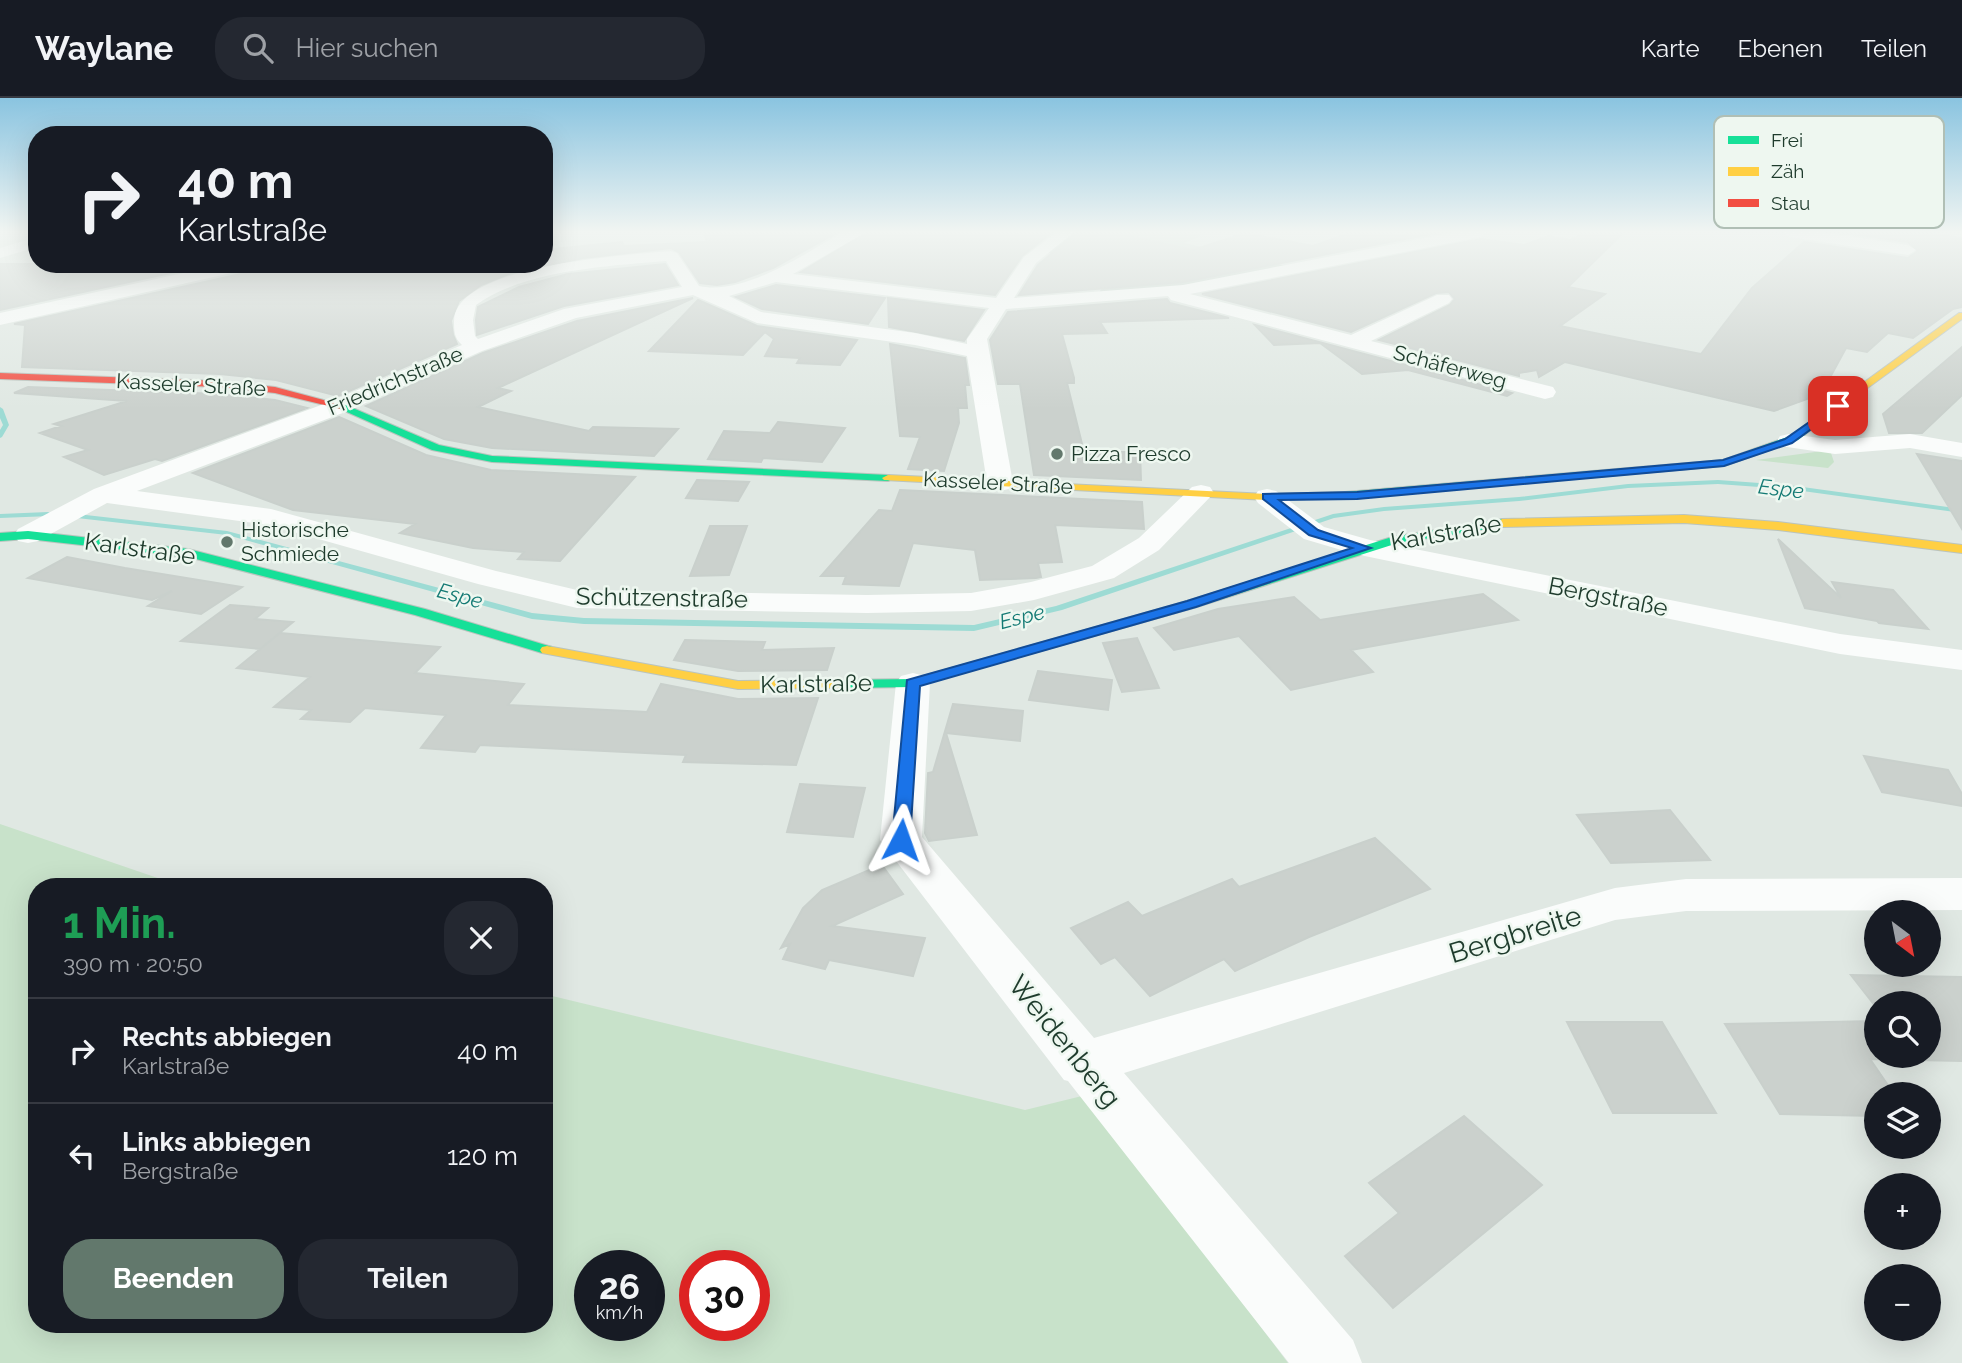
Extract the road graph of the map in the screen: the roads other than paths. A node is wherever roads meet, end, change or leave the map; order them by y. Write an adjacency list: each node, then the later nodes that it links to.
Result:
1 (127, 291): 12 (street)
2 (484, 291): 14 (street)
3 (706, 291): 7 (street, Friedrichstraße)
4 (892, 291): 10 (street)
5 (1010, 291): 10 (street)
6 (1167, 291): 8 (street)
7 (701, 292): 14 (street, Friedrichstraße); 15 (street)
8 (1162, 292): 10 (street); 13 (street, Schäferweg)
9 (1443, 299): 13 (street, Schäferweg)
10 (1001, 304): 15 (street)
11 (1962, 315): 20 (street, Kasseler Straße)
12 (0, 319)
13 (1355, 341): 17 (street, Schäferweg)
14 (475, 347): 18 (street, Friedrichstraße)
15 (977, 352): 23 (street)
16 (0, 376): 18 (street, Kasseler Straße)
17 (1545, 392)
18 (340, 406): 23 (street, Kasseler Straße); 25 (street, Friedrichstraße)
19 (1962, 428): 21 (street)
20 (1788, 441): 21 (street); 26 (street, Kasseler Straße)
21 (1910, 441): 22 (street)
22 (1962, 450)
23 (1000, 483): 24 (street, Kasseler Straße)
24 (1201, 493): 25 (street, Schützenstraße); 26 (street, Kasseler Straße)
25 (103, 495): 28 (street, Friedrichstraße)
26 (1267, 497): 27 (street, Bergstraße)
27 (1304, 525): 30 (street, Bergstraße)
28 (28, 535): 29 (street, Karlstraße); 33 (street, Karlstraße)
29 (0, 537)
30 (1365, 548): 31 (street, Karlstraße); 32 (street, Bergstraße); 33 (street, Karlstraße)
31 (1962, 549)
32 (1962, 660)
33 (913, 683): 35 (street, Weidenberg)
34 (1962, 894): 35 (street, Bergbreite)
35 (1082, 1064): 36 (street, Weidenberg)
36 (1330, 1363)

